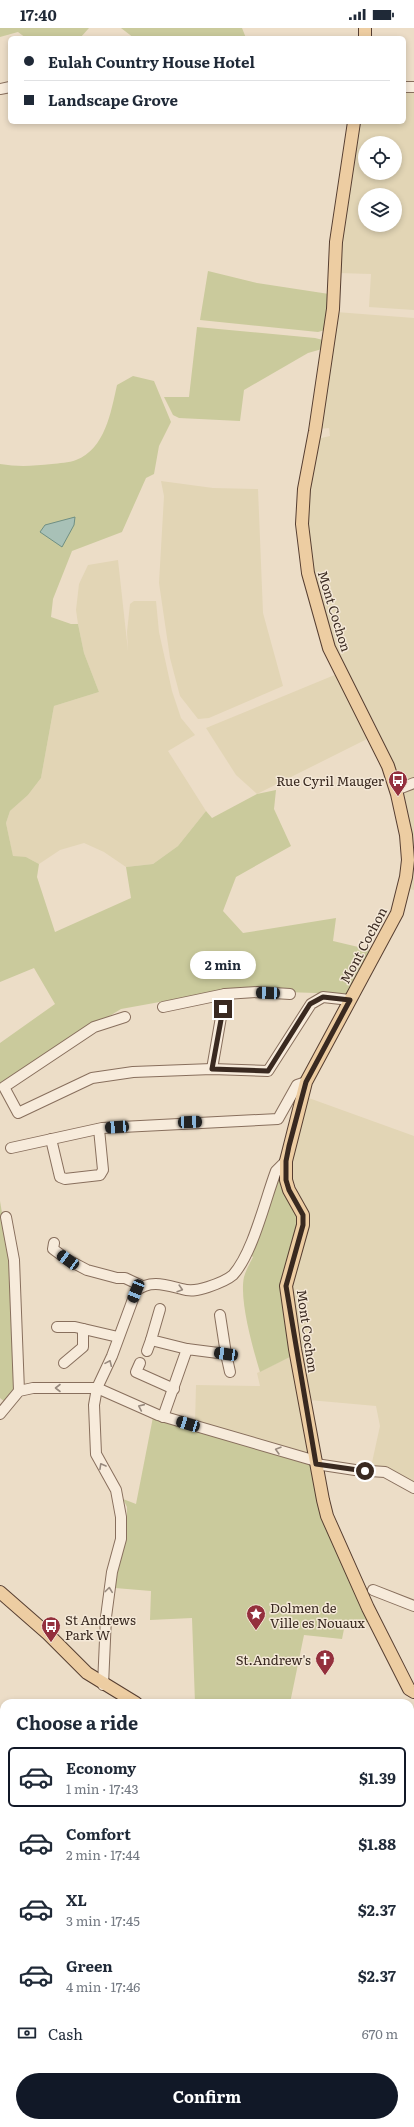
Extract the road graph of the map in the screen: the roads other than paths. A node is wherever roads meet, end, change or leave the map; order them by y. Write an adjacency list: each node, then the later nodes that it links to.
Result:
1 (354, 124): 3 (main road, Mont Cochon)
2 (414, 783): 3 (street)
3 (396, 790): 6 (main road, Mont Cochon)
4 (225, 994): 5 (street); 7 (street); 9 (street)
5 (290, 994)
6 (350, 1000): 9 (street); 10 (main road, Mont Cochon)
7 (163, 1007)
8 (125, 1017): 9 (street)
9 (212, 1069)
10 (306, 1082): 11 (street); 14 (main road, Mont Cochon)
11 (100, 1129): 12 (street); 12 (street)
12 (51, 1139): 13 (street)
13 (11, 1148)
14 (286, 1161): 17 (street, one-way to 14); 35 (main road, Mont Cochon)
15 (6, 1217): 32 (street)
16 (54, 1243): 17 (street)
17 (142, 1286): 22 (street)
18 (160, 1309): 23 (street)
19 (220, 1315): 26 (street)
20 (57, 1327): 21 (street)
21 (83, 1329): 22 (street); 27 (street)
22 (118, 1337): 30 (street, one-way to 22)
23 (151, 1340): 24 (street); 25 (street)
24 (187, 1349): 26 (street); 31 (street)
25 (147, 1351)
26 (226, 1354): 29 (street)
27 (64, 1363)
28 (140, 1363): 31 (street)
29 (230, 1372)
30 (97, 1388): 32 (street, one-way to 32); 34 (street, one-way to 30); 40 (street, one-way to 30)
31 (174, 1389): 34 (street)
32 (19, 1391): 33 (street)
33 (0, 1414)
34 (164, 1417): 35 (street, one-way to 34)
35 (316, 1463): 36 (street); 41 (main road, Mont Cochon)
36 (414, 1488)
37 (374, 1590): 39 (street)
38 (0, 1592): 40 (main road)
39 (414, 1606)
40 (103, 1685): 42 (main road)
41 (414, 1692)
42 (129, 1699)

